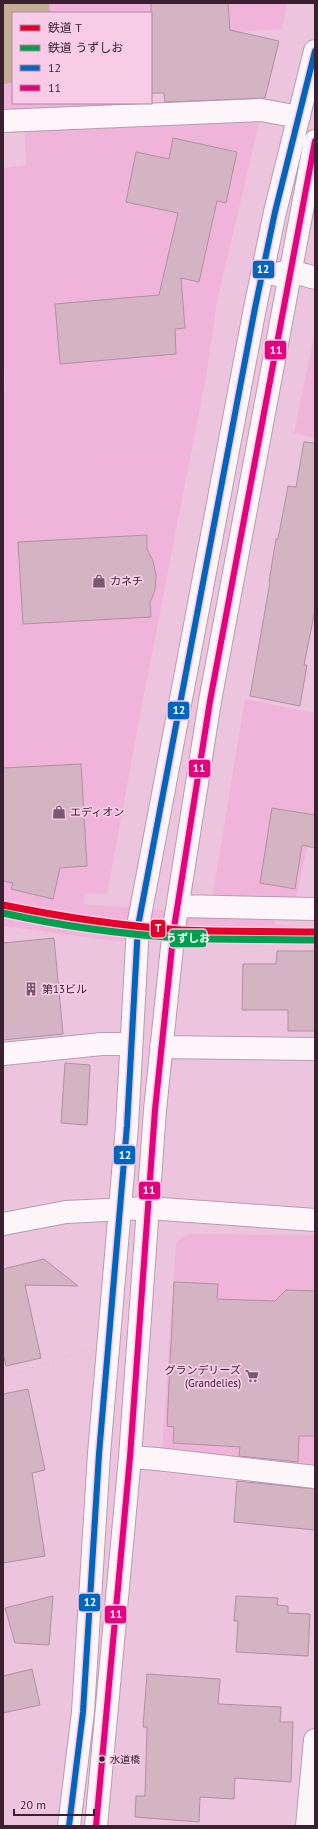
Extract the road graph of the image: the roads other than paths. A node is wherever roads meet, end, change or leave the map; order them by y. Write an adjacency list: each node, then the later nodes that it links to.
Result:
1 (315, 51): 2 (street)
2 (299, 117): 3 (street); 5 (street)
3 (3, 120)
4 (315, 141): 6 (street)
5 (270, 242): 6 (street); 8 (street)
6 (291, 272): 7 (street); 8 (street); 9 (street)
7 (315, 278)
8 (257, 296): 11 (street)
9 (178, 906): 10 (street); 12 (street)
10 (315, 909)
11 (130, 1044): 14 (street); 17 (street)
12 (161, 1047): 13 (street); 15 (street)
13 (315, 1049)
14 (3, 1054)
15 (153, 1140): 16 (street); 17 (street)
16 (148, 1208): 17 (street); 18 (street); 20 (street)
17 (120, 1209): 19 (street); 20 (street); 24 (street)
18 (315, 1220)
19 (3, 1224)
20 (145, 1254): 21 (street)
21 (130, 1457): 22 (street); 25 (street)
22 (315, 1477)
23 (315, 1740): 26 (street)
24 (69, 1826)
25 (96, 1826)
26 (307, 1826)

